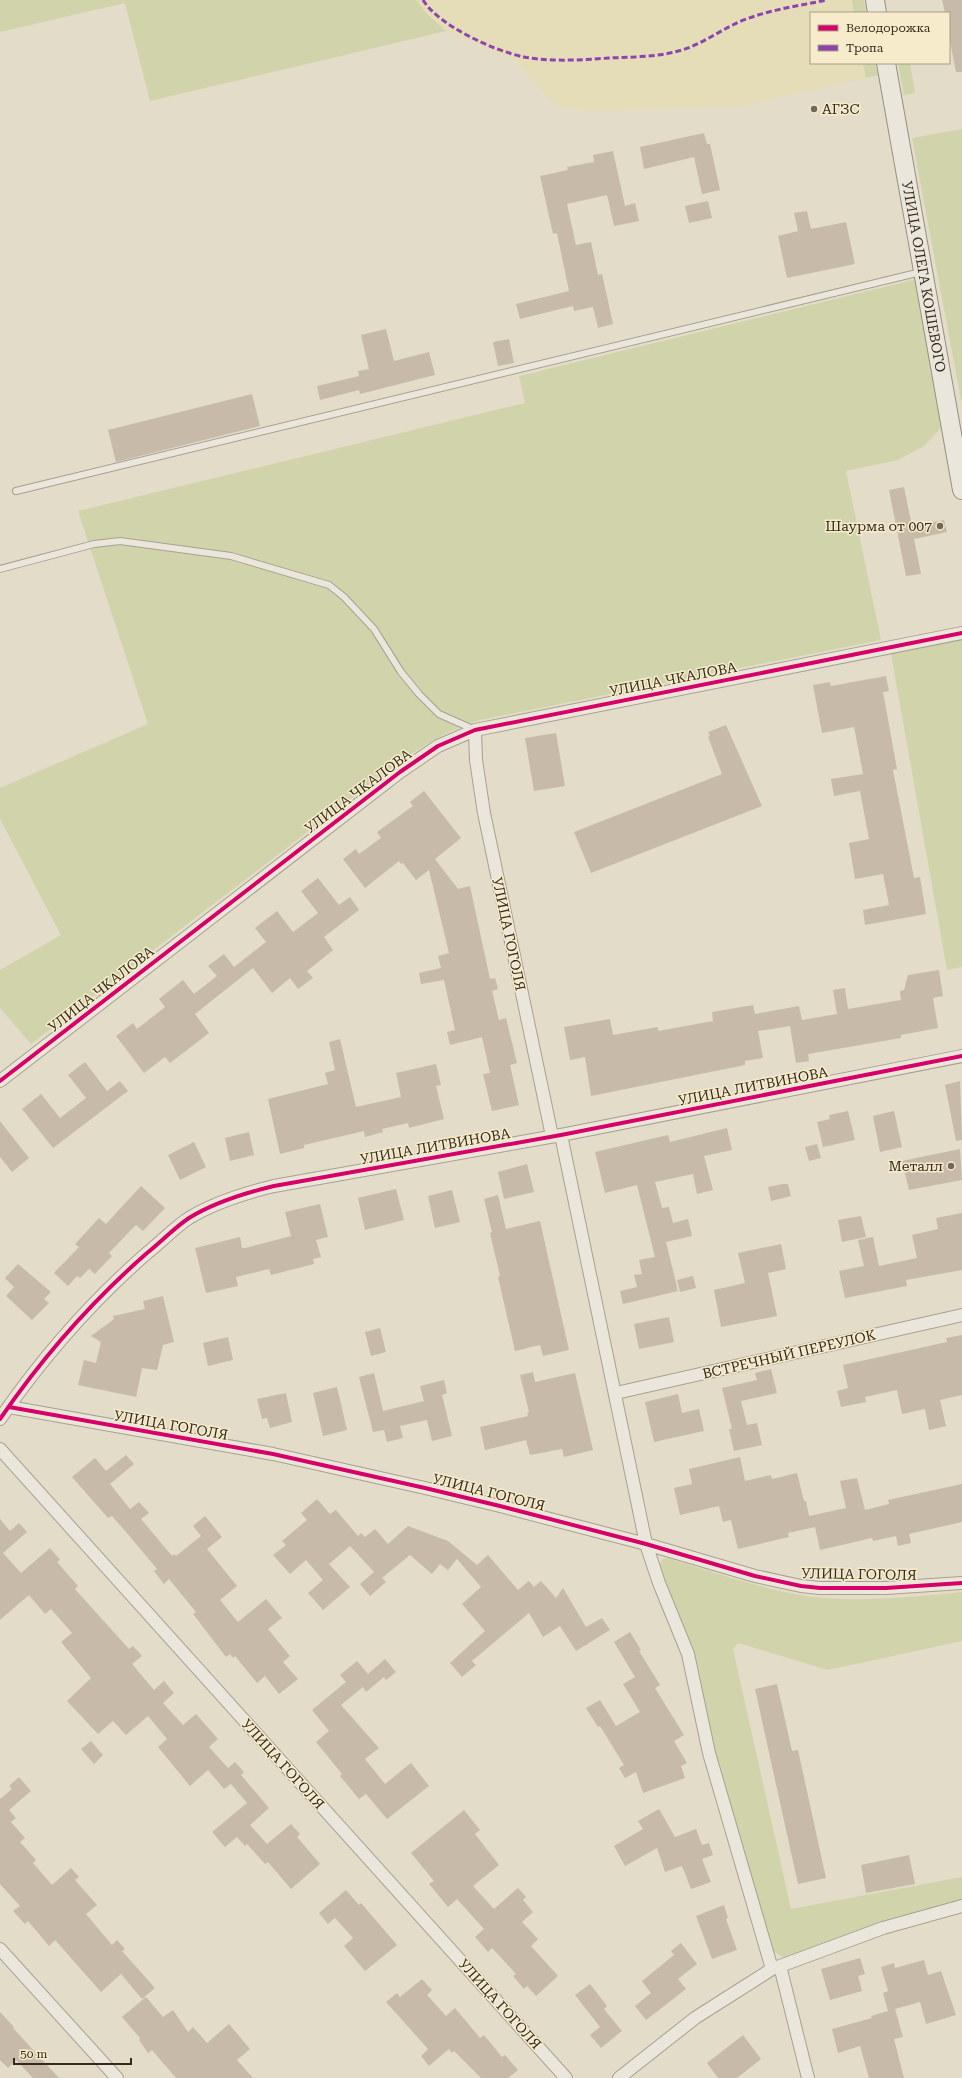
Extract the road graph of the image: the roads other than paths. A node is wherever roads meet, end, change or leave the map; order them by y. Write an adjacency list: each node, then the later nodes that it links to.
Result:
1 (875, 0): 2 (main road)
2 (877, 12)
3 (886, 64): 4 (main road, УЛИЦА ОЛЕГА КОШЕВОГО)
4 (922, 272): 5 (main road, УЛИЦА ОЛЕГА КОШЕВОГО); 7 (lane)
5 (958, 448): 6 (main road, УЛИЦА ОЛЕГА КОШЕВОГО)
6 (962, 490)
7 (16, 491)
8 (0, 569): 10 (lane)
9 (962, 633): 10 (street, УЛИЦА ЧКАЛОВА)
10 (475, 730): 12 (street, УЛИЦА ЧКАЛОВА); 13 (street, УЛИЦА ГОГОЛЯ)
11 (962, 1056): 13 (street, УЛИЦА ЛИТВИНОВА)
12 (0, 1081)
13 (556, 1136): 15 (street, УЛИЦА ГОГОЛЯ); 16 (street, УЛИЦА ЛИТВИНОВА)
14 (962, 1315): 15 (street, ВСТРЕЧНЫЙ ПЕРЕУЛОК)
15 (616, 1393): 19 (street, УЛИЦА ГОГОЛЯ)
16 (8, 1407): 17 (street, УЛИЦА ЛИТВИНОВА); 19 (street, УЛИЦА ГОГОЛЯ)
17 (0, 1419)
18 (0, 1449): 25 (street, УЛИЦА ГОГОЛЯ)
19 (646, 1544): 20 (street, УЛИЦА ГОГОЛЯ); 23 (street, УЛИЦА ГОГОЛЯ)
20 (962, 1583)
21 (962, 1906): 23 (street)
22 (0, 1950): 24 (street)
23 (776, 1968): 26 (street); 27 (street, УЛИЦА ГОГОЛЯ)
24 (117, 2078)
25 (566, 2078)
26 (619, 2078)
27 (808, 2078)

